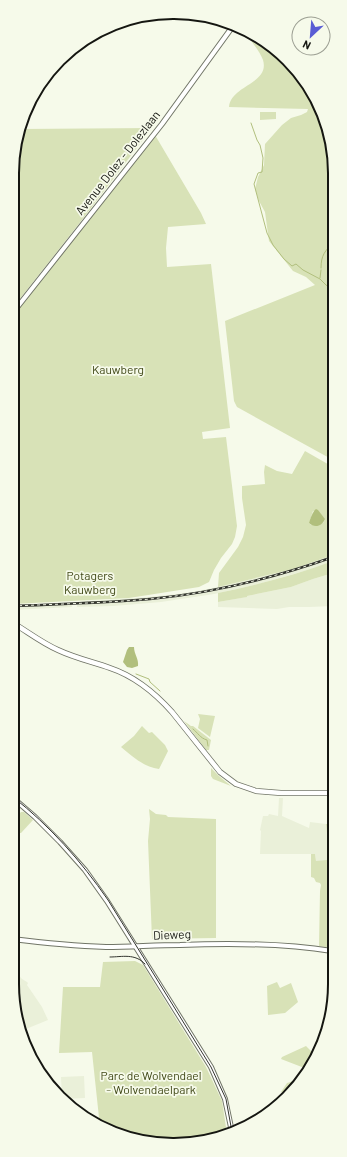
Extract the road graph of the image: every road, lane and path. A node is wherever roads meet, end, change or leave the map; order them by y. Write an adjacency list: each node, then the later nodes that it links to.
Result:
1 (230, 30): 2 (street, Avenue Dolez - Dolezlaan)
2 (19, 304)
3 (19, 628): 4 (main road)
4 (328, 793)
5 (19, 803): 7 (street)
6 (19, 941): 7 (street, Dieweg)
7 (136, 946): 8 (street, Dieweg); 9 (street)
8 (328, 950)
9 (231, 1127)

